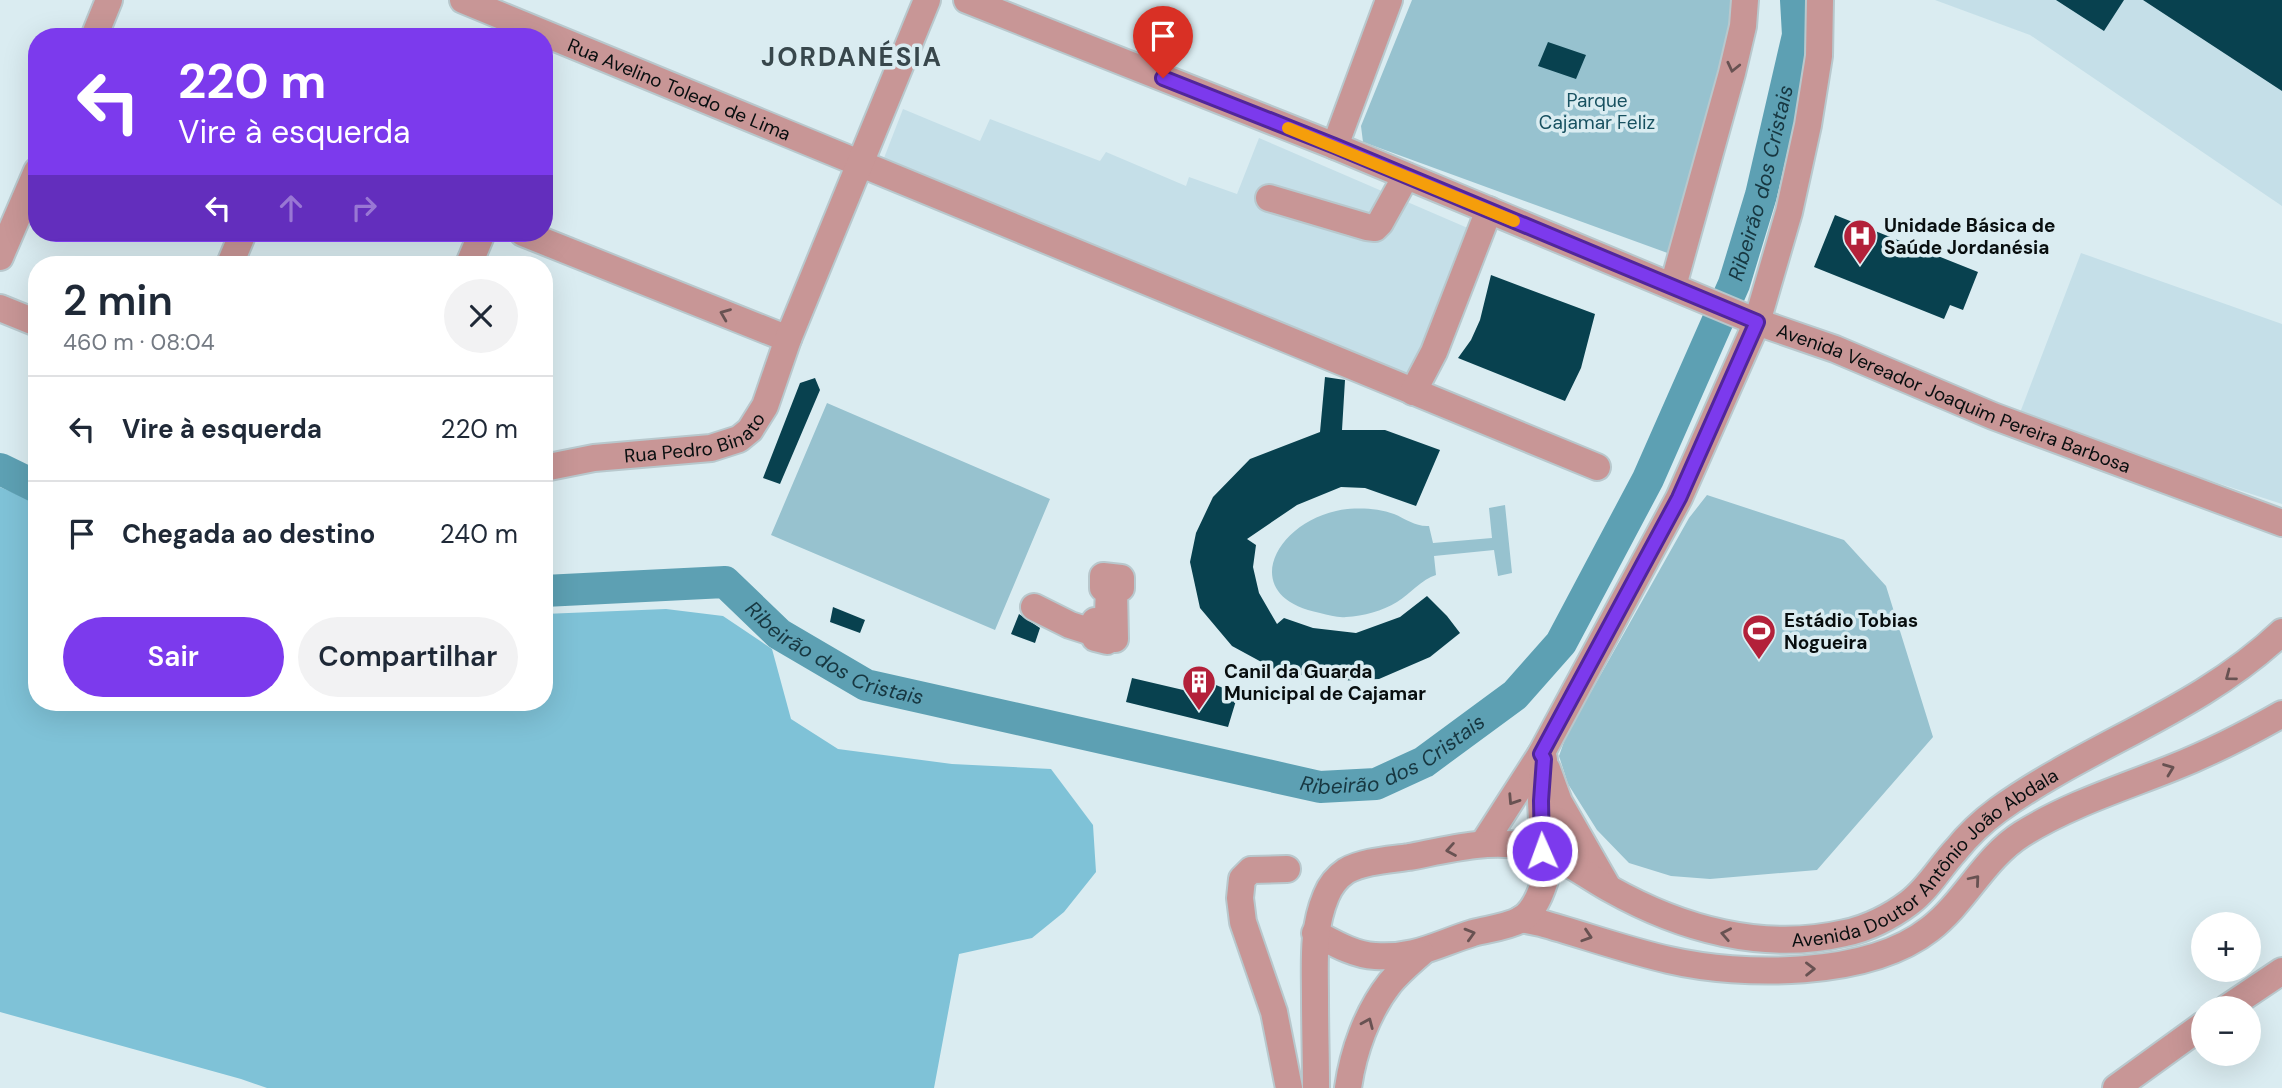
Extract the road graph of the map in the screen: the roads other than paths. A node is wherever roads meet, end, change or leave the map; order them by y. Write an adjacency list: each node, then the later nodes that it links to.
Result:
1 (110, 0): 8 (street)
2 (463, 0): 9 (street, Rua Avelino Toledo de Lima)
3 (927, 0): 12 (street, Rua Pedro Binato)
4 (967, 0): 11 (street, Avenida Vereador Joaquim Pereira Barbosa)
5 (1389, 0): 11 (street)
6 (1745, 0): 19 (street, one-way to 19)
7 (1820, 0): 22 (street)
8 (98, 28)
9 (531, 28)
10 (553, 37): 12 (street, Rua Avelino Toledo de Lima)
11 (1335, 146): 13 (street, Avenida Vereador Joaquim Pereira Barbosa)
12 (859, 164): 23 (street, Rua Pedro Binato); 24 (street, Rua Avelino Toledo de Lima)
13 (1406, 176): 15 (street); 16 (street, Avenida Vereador Joaquim Pereira Barbosa)
14 (28, 192): 18 (street)
15 (1269, 198)
16 (1489, 211): 19 (street, Avenida Vereador Joaquim Pereira Barbosa); 24 (street)
17 (546, 242): 23 (street, one-way to 17)
18 (0, 257)
19 (1673, 286): 22 (street, Avenida Vereador Joaquim Pereira Barbosa)
20 (0, 308): 21 (street)
21 (28, 319)
22 (1753, 320): 27 (street, Avenida Vereador Joaquim Pereira Barbosa); 32 (street)
23 (788, 339): 25 (street, Rua Pedro Binato)
24 (1413, 392): 26 (street, Rua Avelino Toledo de Lima)
25 (553, 466)
26 (1597, 467)
27 (2282, 523)
28 (1128, 572): 29 (street)
29 (1034, 607)
30 (2282, 632): 36 (street, Avenida Doutor Antônio João Abdala, one-way to 36)
31 (2282, 714): 37 (street, Avenida Doutor Antônio João Abdala, one-way to 31)
32 (1543, 757): 33 (street, one-way to 33); 34 (street); 36 (street)
33 (1483, 844): 34 (street, Avenida Doutor Antônio João Abdala); 38 (street, Avenida Doutor Antônio João Abdala, one-way to 38)
34 (1542, 851): 36 (street, Avenida Doutor Antônio João Abdala); 37 (street)
35 (1287, 869): 43 (street)
36 (1609, 888)
37 (1521, 919): 39 (street, one-way to 37)
38 (1315, 933): 39 (street); 44 (street, Avenida Doutor Antônio João Abdala)
39 (1421, 953): 45 (street, one-way to 39)
40 (2282, 971): 41 (street)
41 (2245, 996)
42 (2191, 1034): 46 (street)
43 (1289, 1088)
44 (1316, 1088)
45 (1348, 1088)
46 (2116, 1088)

